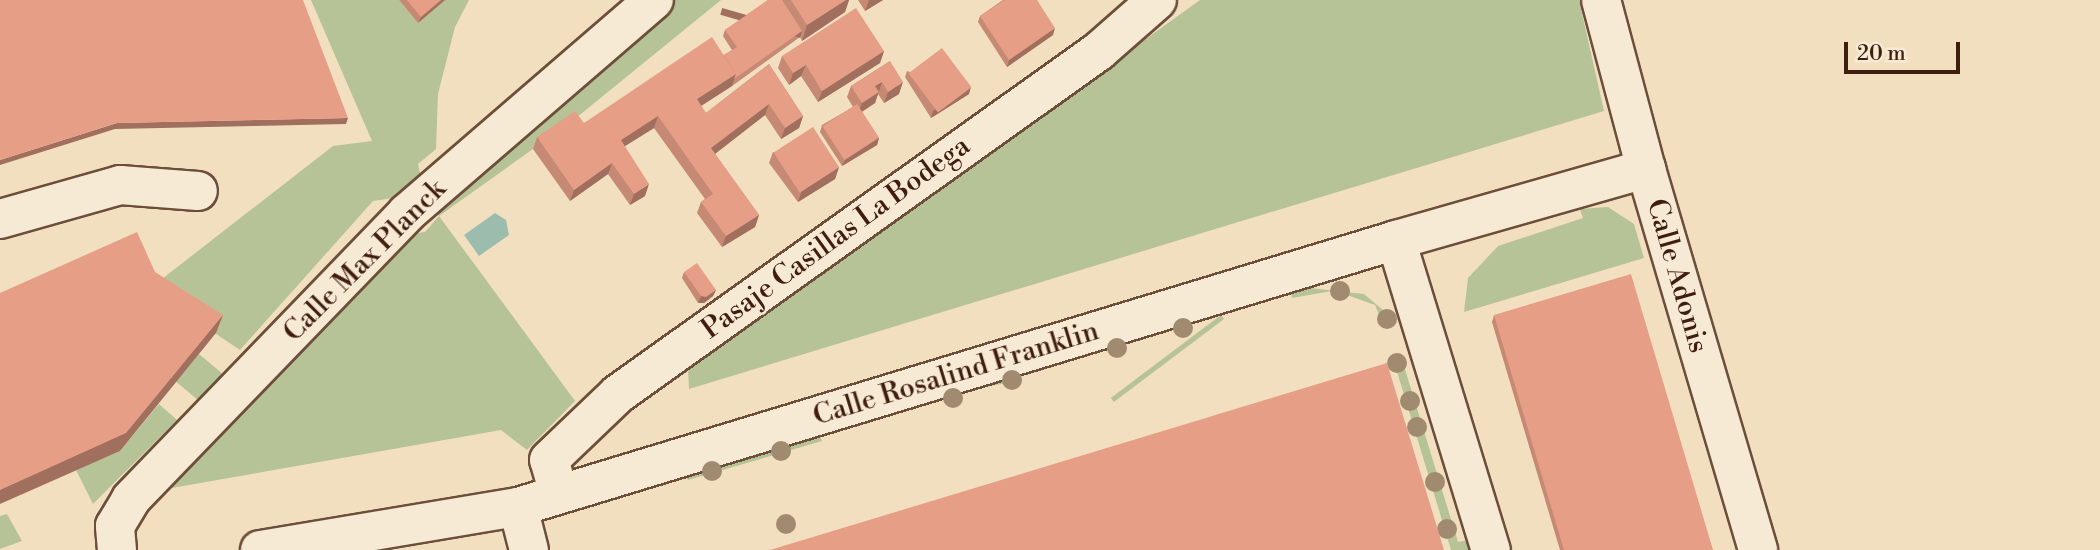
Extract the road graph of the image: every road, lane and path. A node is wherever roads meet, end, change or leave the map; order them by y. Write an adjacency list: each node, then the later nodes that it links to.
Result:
1 (654, 0): 10 (street, Calle Max Planck)
2 (1157, 0): 8 (street, Pasaje Casillas La Bodega)
3 (1601, 0): 4 (street, Calle Adonis)
4 (1646, 169): 7 (street, Calle Rosalind Franklin); 14 (street, Calle Adonis)
5 (198, 191): 6 (street)
6 (0, 219)
7 (1396, 240): 8 (street, Calle Rosalind Franklin); 13 (street)
8 (559, 494): 9 (street, Calle Rosalind Franklin)
9 (518, 507): 11 (street, Calle Rosalind Franklin); 12 (street)
10 (117, 550)
11 (260, 550)
12 (529, 550)
13 (1491, 550)
14 (1758, 550)

